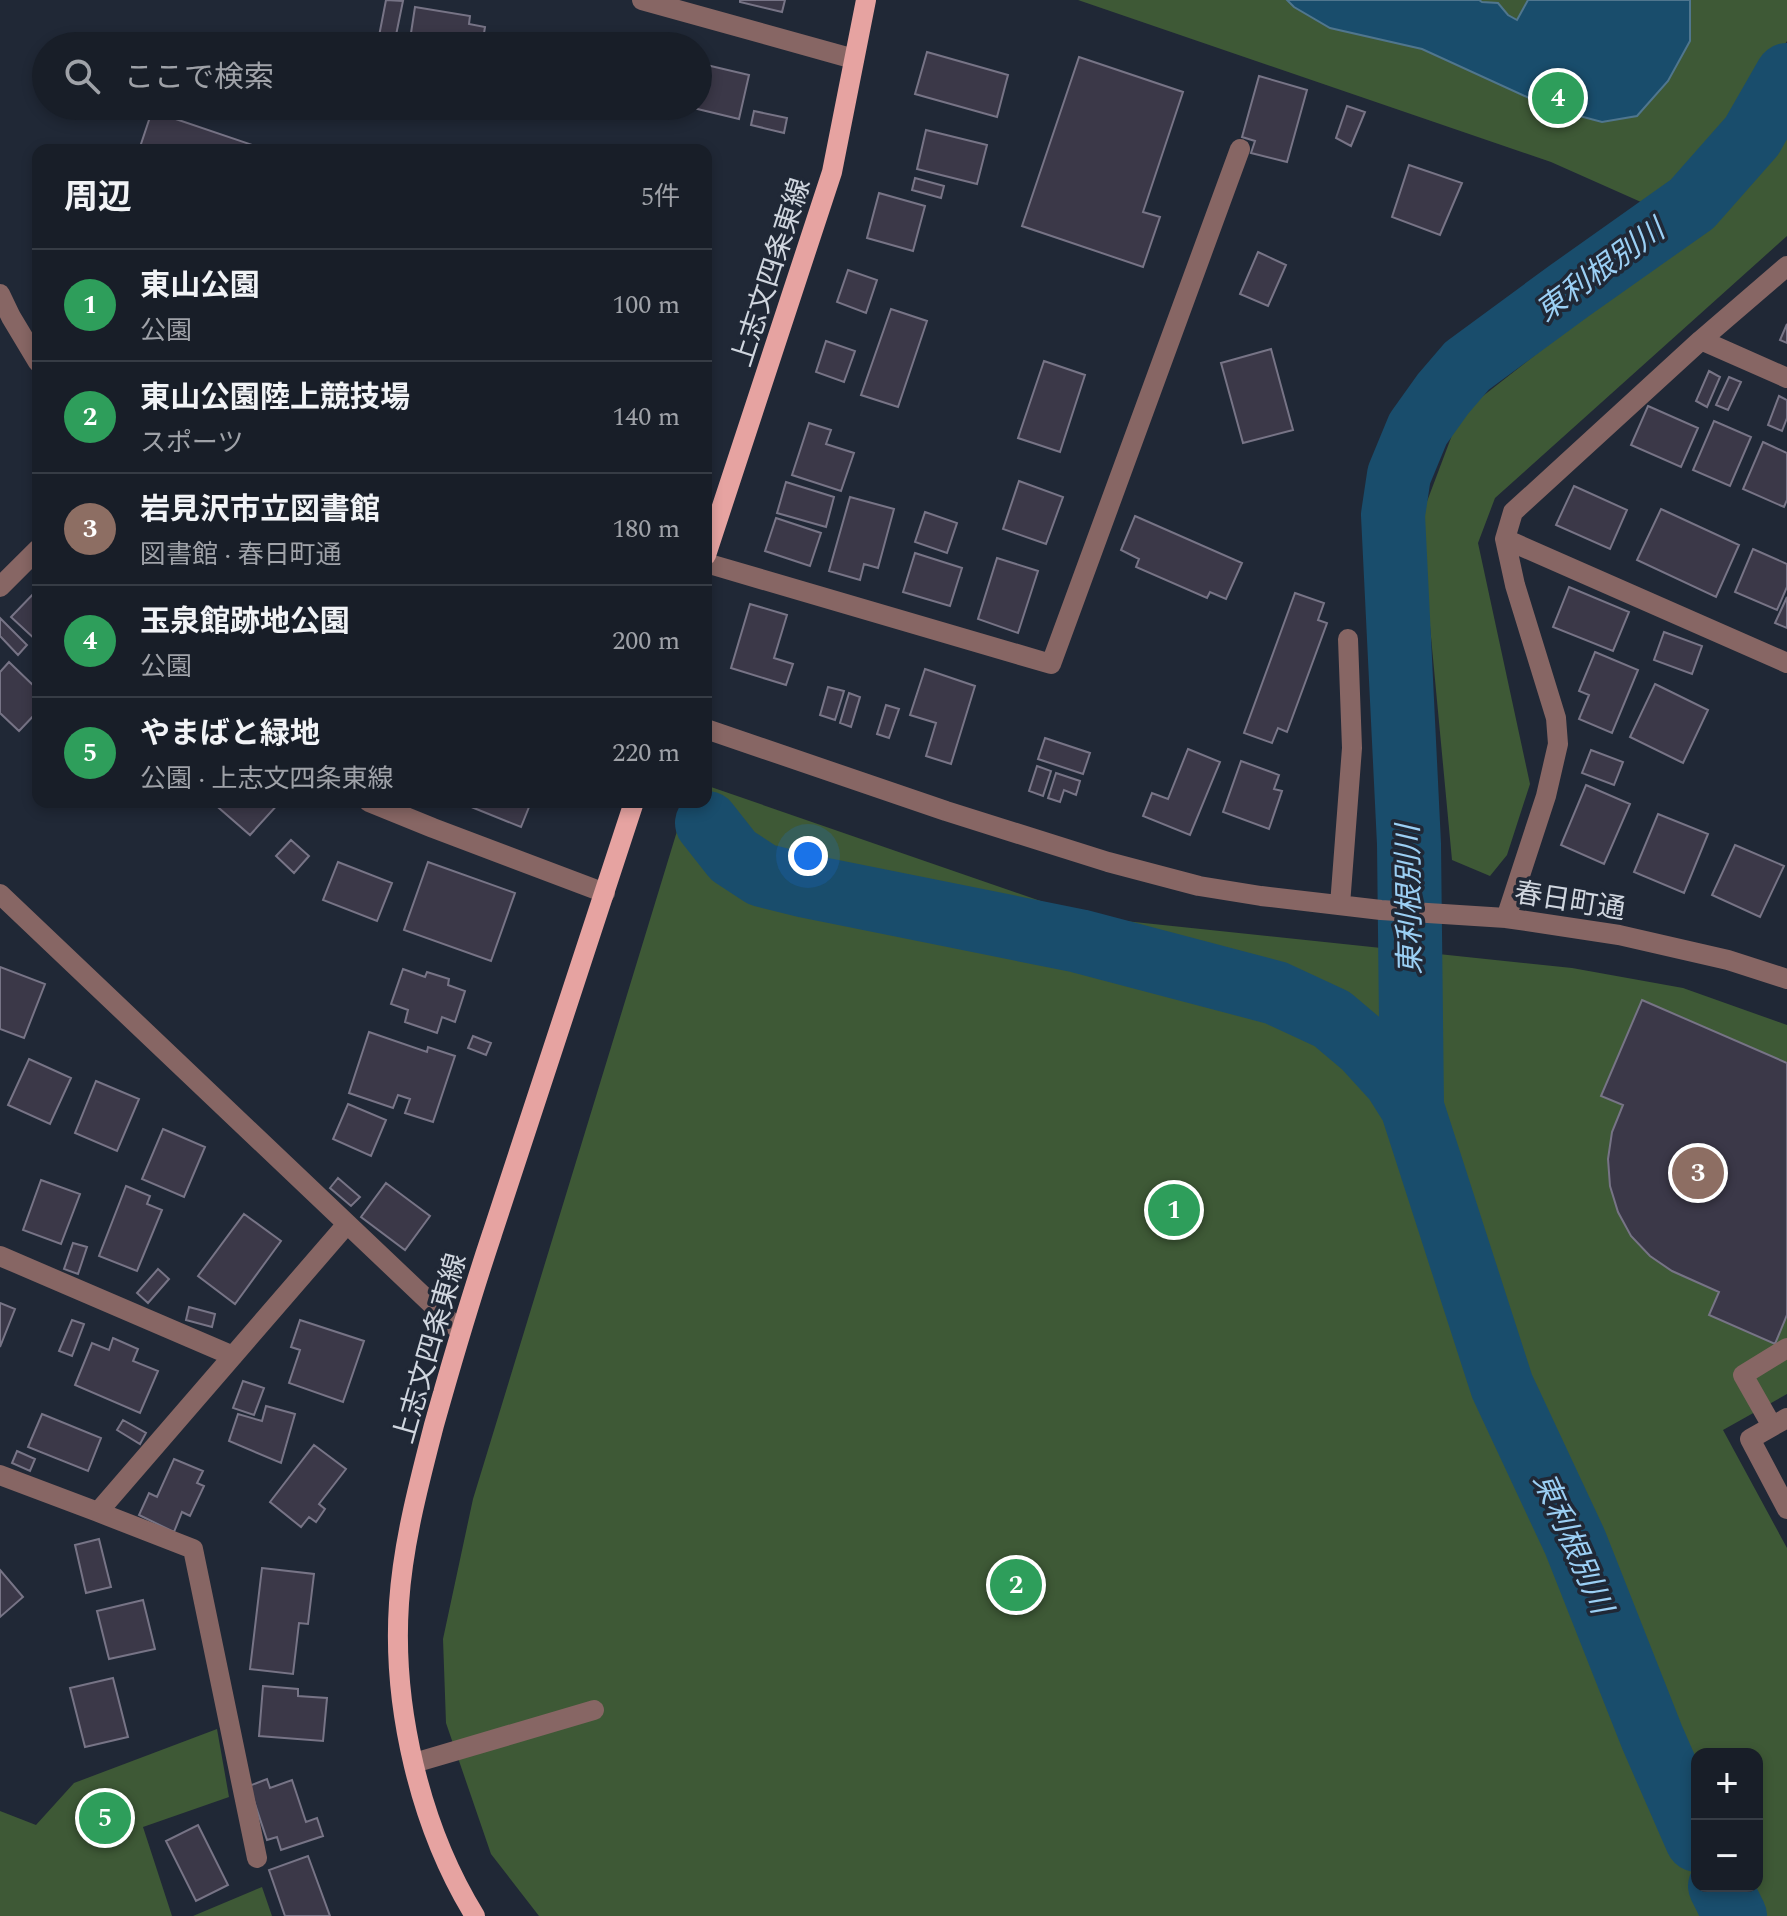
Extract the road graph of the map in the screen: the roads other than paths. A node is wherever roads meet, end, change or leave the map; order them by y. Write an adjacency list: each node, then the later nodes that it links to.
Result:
1 (642, 0): 3 (street)
2 (866, 0): 3 (main road, 上志文四条東線)
3 (854, 59): 10 (main road, 上志文四条東線)
4 (1240, 149): 13 (street)
5 (1787, 266): 7 (street)
6 (0, 294): 8 (street)
7 (1701, 340): 9 (street); 11 (street)
8 (32, 352)
9 (1787, 378)
10 (712, 537)
11 (1505, 539): 16 (street); 23 (street)
12 (32, 555): 14 (street)
13 (712, 565)
14 (0, 587)
15 (1348, 639): 22 (street)
16 (1787, 663)
17 (712, 731): 22 (street, 春日町通)
18 (384, 808): 20 (street)
19 (632, 808): 20 (main road, 上志文四条東線)
20 (605, 893): 27 (main road, 上志文四条東線)
21 (0, 894): 25 (street)
22 (1340, 905): 23 (street, 春日町通)
23 (1506, 918): 24 (street, 春日町通)
24 (1787, 979)
25 (347, 1224): 27 (street); 29 (street)
26 (0, 1256): 29 (street)
27 (460, 1331): 35 (main road, 上志文四条東線)
28 (1787, 1348): 30 (street)
29 (233, 1356): 33 (street)
30 (1779, 1422): 32 (street)
31 (0, 1475): 33 (street)
32 (1787, 1509)
33 (98, 1512): 36 (street)
34 (594, 1710): 35 (street)
35 (414, 1763): 37 (main road, 上志文四条東線)
36 (257, 1858)
37 (475, 1916)

